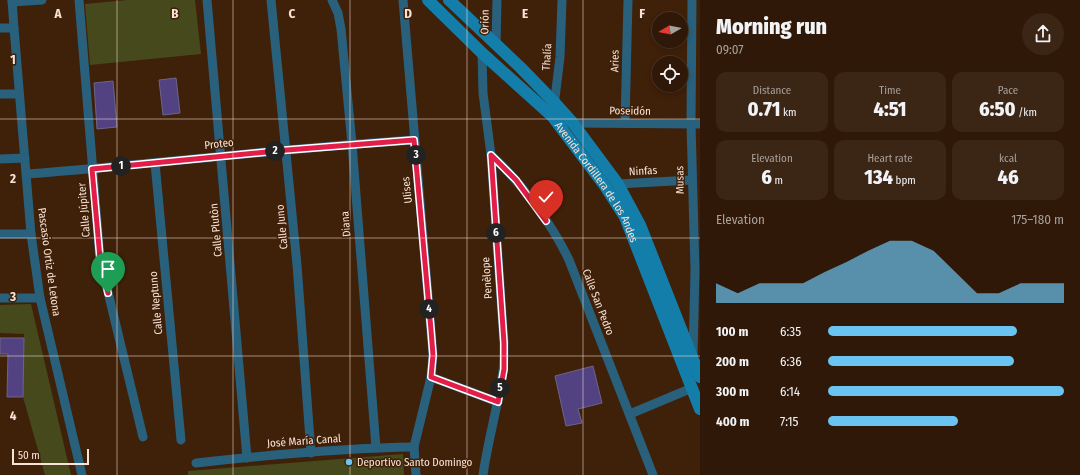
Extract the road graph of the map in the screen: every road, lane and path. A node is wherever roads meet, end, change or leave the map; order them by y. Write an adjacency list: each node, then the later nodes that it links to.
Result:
1 (42, 0): 13 (street)
2 (79, 0): 33 (street, Calle Júpiter)
3 (207, 0): 29 (street, Calle Plutòn)
4 (271, 0): 27 (street, Calle Juno)
5 (332, 0): 26 (street, Diana)
6 (403, 0): 25 (street, Ulises)
7 (428, 0): 17 (street, Avenida Cordillera de los Andes)
8 (449, 0): 16 (street, Avenida Cordillera de los Andes)
9 (497, 0): 16 (street, Orión)
10 (562, 0): 20 (street, Thalía)
11 (628, 0): 23 (street, Aries)
12 (692, 0): 24 (street, Musas)
13 (12, 1): 15 (street, Pascasio Ortiz de Letona)
14 (0, 28): 15 (street)
15 (14, 28): 19 (street, Pascasio Ortiz de Letona)
16 (496, 45): 20 (street, Avenida Cordillera de los Andes)
17 (482, 53): 21 (street, Avenida Cordillera de los Andes); 28 (street, Penèlope)
18 (0, 94): 19 (street)
19 (19, 94): 30 (street, Pascasio Ortiz de Letona)
20 (554, 102): 21 (street, Thalía); 22 (street, Avenida Cordillera de los Andes)
21 (556, 120): 22 (street, Poseidón); 44 (street, Avenida Cordillera de los Andes)
22 (572, 122): 23 (street, Poseidón); 36 (street, Avenida Cordillera de los Andes)
23 (625, 123): 24 (street, Poseidón)
24 (695, 124): 35 (street, Musas)
25 (414, 140): 26 (street, Proteo); 42 (street, Ulises)
26 (352, 144): 27 (street, Proteo); 50 (street, Diana)
27 (287, 150): 29 (street, Proteo); 52 (street, Calle Juno)
28 (491, 155): 45 (street, Penèlope); 47 (street, Calle San Pedro)
29 (222, 156): 32 (street, Proteo); 53 (street, Calle Plutòn)
30 (25, 158): 31 (street); 34 (street, Pascasio Ortiz de Letona)
31 (0, 159)
32 (155, 163): 33 (street, Proteo); 49 (street, Calle Neptuno)
33 (92, 169): 34 (street, Proteo); 48 (street, Calle Júpiter)
34 (27, 174): 38 (street, Pascasio Ortiz de Letona)
35 (692, 180): 36 (street, Ninfas); 41 (street, Musas)
36 (618, 184): 41 (street, Avenida Cordillera de los Andes)
37 (0, 234): 38 (street)
38 (31, 234): 40 (street, Pascasio Ortiz de Letona)
39 (0, 298): 40 (street)
40 (40, 298): 55 (street, Pascasio Ortiz de Letona)
41 (693, 359): 43 (street, Avenida Cordillera de los Andes)
42 (431, 377): 45 (street); 51 (street, Ulises)
43 (700, 377)
44 (692, 388): 46 (street, Avenida Cordillera de los Andes); 47 (street)
45 (498, 402): 57 (street, Penèlope)
46 (700, 409)
47 (630, 414): 58 (street, Calle San Pedro)
48 (143, 437)
49 (181, 440)
50 (376, 448): 51 (street, José María Canal); 52 (street, José María Canal)
51 (414, 448): 56 (street, Ulises)
52 (311, 453): 53 (street, José María Canal)
53 (247, 458): 54 (street, José María Canal)
54 (196, 463)
55 (82, 475)
56 (416, 475)
57 (484, 475)
58 (653, 475)

